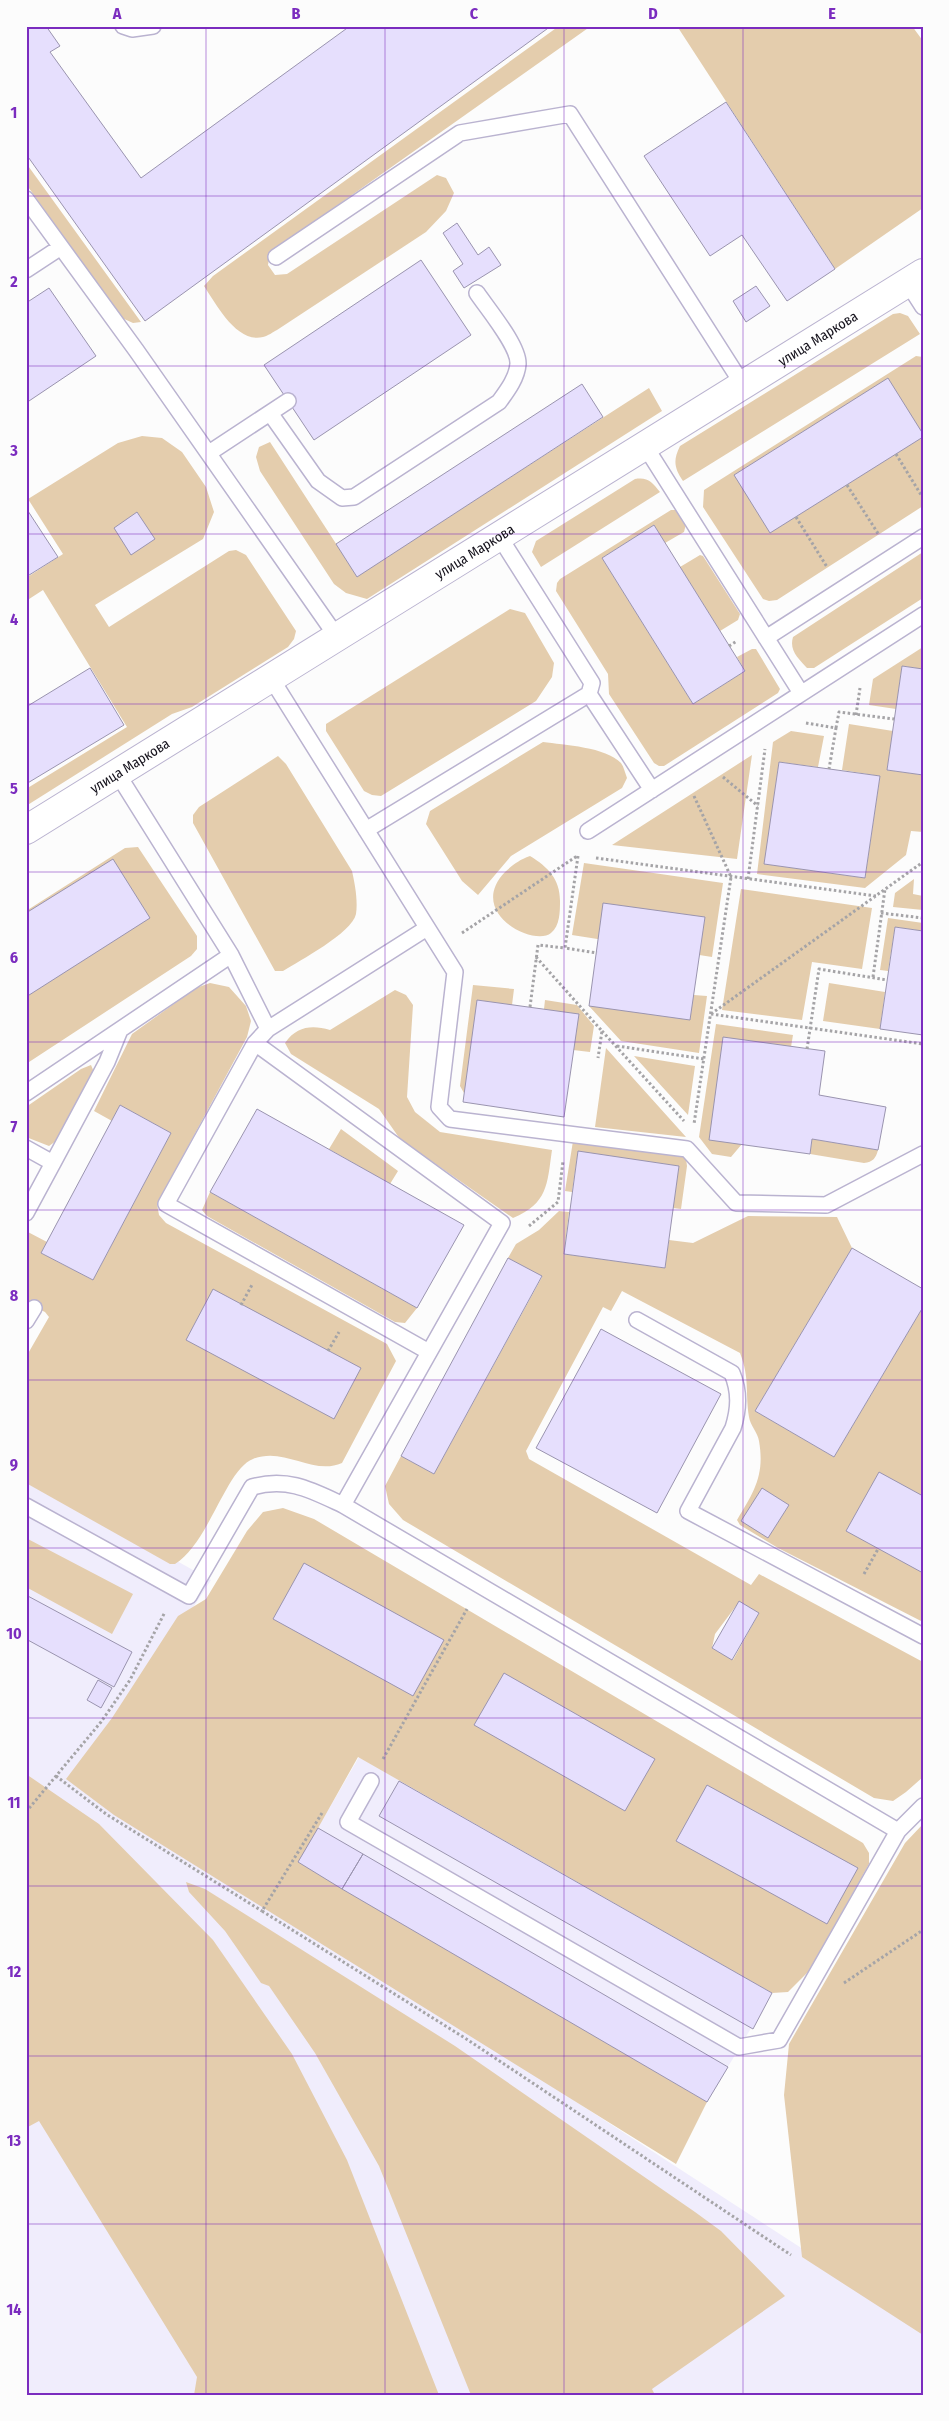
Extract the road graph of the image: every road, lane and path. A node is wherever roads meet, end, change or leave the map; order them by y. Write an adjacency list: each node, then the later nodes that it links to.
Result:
1 (123, 26): 2 (lane)
2 (153, 26)
3 (26, 199): 4 (lane)
4 (61, 247): 6 (lane); 14 (lane)
5 (276, 257): 10 (lane)
6 (26, 270)
7 (915, 278): 9 (lane); 10 (street, улица Маркова)
8 (477, 293): 12 (lane)
9 (923, 307)
10 (743, 385): 13 (street, улица Маркова)
11 (288, 401): 12 (lane)
12 (270, 413): 14 (lane)
13 (645, 446): 19 (street, улица Маркова); 25 (lane)
14 (208, 453): 24 (lane)
15 (896, 454): 17 (path)
16 (847, 485): 21 (path)
17 (923, 498)
18 (796, 517): 22 (path)
19 (500, 536): 24 (street, улица Маркова); 28 (lane)
20 (923, 537): 21 (lane)
21 (893, 556): 22 (lane)
22 (842, 589): 25 (lane)
23 (923, 615): 27 (lane)
24 (337, 637): 26 (street, улица Маркова)
25 (766, 638): 27 (lane)
26 (271, 678): 32 (street, улица Маркова); 38 (lane)
27 (801, 693): 34 (lane)
28 (589, 694): 34 (lane); 38 (lane)
29 (894, 720): 30 (path)
30 (836, 728)
31 (766, 743): 36 (path)
32 (117, 773): 37 (street, улица Маркова); 52 (lane)
33 (720, 775): 36 (path)
34 (652, 790): 39 (lane)
35 (692, 793): 42 (path)
36 (758, 806): 43 (path)
37 (26, 830)
38 (366, 830): 48 (lane)
39 (588, 831)
40 (578, 855): 42 (path); 49 (path); 50 (path)
41 (923, 862): 44 (path)
42 (731, 877): 43 (path); 57 (path)
43 (748, 879): 45 (path)
44 (885, 889): 45 (path); 46 (path)
45 (876, 896): 57 (path)
46 (882, 913): 47 (path); 54 (path)
47 (923, 918)
48 (427, 928): 50 (lane); 59 (lane)
49 (565, 948): 51 (path); 53 (path)
50 (440, 949): 71 (lane)
51 (597, 952)
52 (231, 955): 59 (lane); 60 (lane)
53 (536, 957): 56 (path); 61 (path)
54 (873, 978): 55 (path); 58 (path)
55 (887, 980)
56 (530, 1007)
57 (711, 1014): 58 (path); 67 (path)
58 (810, 1028): 63 (path); 65 (path)
59 (268, 1029): 62 (lane)
60 (120, 1030): 68 (lane); 74 (lane)
61 (602, 1031): 64 (path); 66 (path)
62 (256, 1043): 78 (lane); 78 (lane)
63 (923, 1044)
64 (616, 1046): 67 (path); 69 (path)
65 (807, 1049)
66 (598, 1058)
67 (704, 1060): 70 (path)
68 (26, 1093)
69 (687, 1124)
70 (693, 1132)
71 (567, 1134): 73 (lane); 75 (path)
72 (26, 1148): 74 (lane)
73 (923, 1154)
74 (53, 1162): 76 (lane)
75 (558, 1202)
76 (26, 1212)
77 (637, 1320): 83 (lane)
78 (429, 1352): 79 (lane)
79 (344, 1505): 81 (lane); 82 (lane)
80 (26, 1506): 82 (lane)
81 (480, 1585): 85 (path); 89 (lane)
82 (177, 1589): 84 (path)
83 (923, 1636)
84 (56, 1776): 87 (path); 90 (path)
85 (371, 1781): 88 (lane)
86 (923, 1806): 89 (lane)
87 (26, 1812)
88 (348, 1822): 89 (lane); 90 (path)
89 (898, 1831)
90 (262, 1911): 93 (path)
91 (923, 1930): 92 (path)
92 (841, 1985)
93 (791, 2255)

